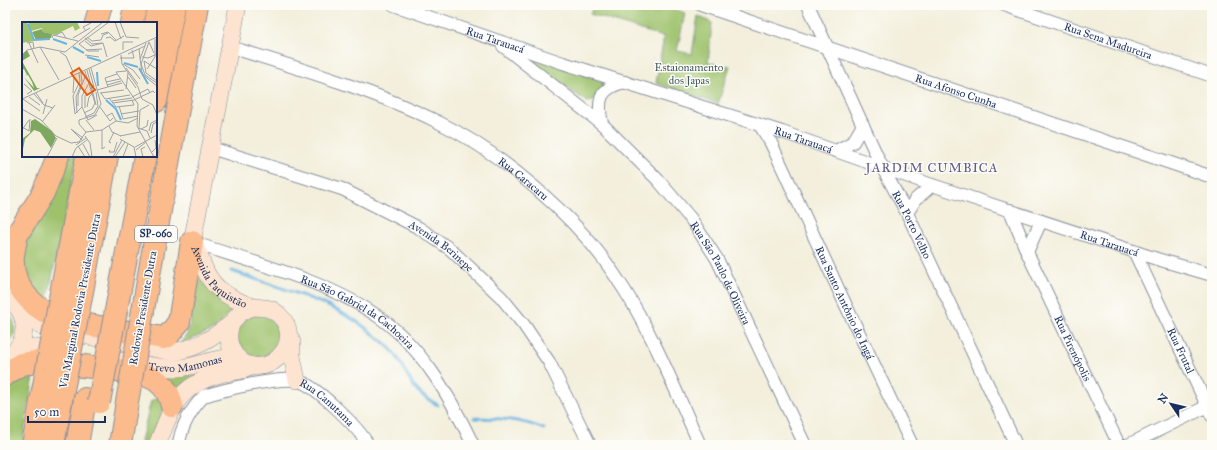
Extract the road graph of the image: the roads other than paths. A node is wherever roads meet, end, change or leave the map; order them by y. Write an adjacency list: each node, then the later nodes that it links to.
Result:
1 (101, 5): 13 (highway)
2 (115, 5): 14 (highway)
3 (135, 5): 15 (highway)
4 (158, 5): 16 (highway)
5 (174, 5): 22 (highway)
6 (197, 5): 34 (highway, Rodovia Presidente Dutra / SP-060)
7 (212, 5): 34 (highway)
8 (238, 5): 19 (main road, Avenida Paquistão)
9 (394, 5): 17 (street, Rua Tarauacá)
10 (701, 5): 18 (street, Rua Afonso Cunha)
11 (808, 5): 18 (street, Rua Porto Velho)
12 (1004, 5): 20 (street, Rua Sena Madureira)
13 (96, 22)
14 (112, 22)
15 (132, 22)
16 (155, 22)
17 (495, 40): 21 (street, Rua Tarauacá); 23 (street, Rua São Paulo de Oliveira)
18 (826, 46): 25 (street, Rua Porto Velho); 37 (street, Rua Afonso Cunha)
19 (230, 47): 27 (main road, Avenida Paquistão); 76 (street, Rua Caracaru)
20 (1212, 76)
21 (625, 82): 23 (street); 24 (street, Rua Tarauacá)
22 (157, 96)
23 (602, 124): 77 (street, Rua São Paulo de Oliveira)
24 (760, 125): 26 (street, Rua Tarauacá); 35 (street, Rua Santo Antônio do Ingá)
25 (863, 125): 28 (street); 36 (street, Rua Porto Velho)
26 (782, 132): 28 (street, Rua Tarauacá); 35 (street, Rua Santo Antônio do Ingá)
27 (211, 148): 43 (main road, Avenida Paquistão); 75 (street, Avenida Berinepe)
28 (836, 151): 36 (street, Rua Tarauacá)
29 (58, 157): 42 (highway)
30 (87, 157): 50 (highway)
31 (107, 157): 50 (highway, Via Marginal Rodovia Presidente Dutra)
32 (130, 157): 52 (highway, SP-060)
33 (146, 157): 52 (highway, SP-060)
34 (168, 158): 70 (highway, Rodovia Presidente Dutra / SP-060, bridge)
35 (779, 160): 78 (street, Rua Santo Antônio do Ingá)
36 (882, 167): 38 (street, Rua Tarauacá); 40 (street, Rua Porto Velho)
37 (1212, 178)
38 (932, 185): 39 (street, Rua Tarauacá); 40 (street)
39 (1010, 210): 41 (street, Rua Tarauacá); 44 (street, Rua Pirenópolis)
40 (907, 213): 79 (street, Rua Porto Velho)
41 (1042, 221): 44 (street); 45 (street, Rua Tarauacá)
42 (11, 239): 43 (highway); 46 (highway)
43 (192, 242): 53 (main road, Avenida Paquistão); 74 (street, Rua São Gabriel da Cachoeira)
44 (1027, 252): 80 (street, Rua Pirenópolis)
45 (1134, 252): 47 (street, Rua Tarauacá); 49 (street, Rua Frutal)
46 (5, 254)
47 (1157, 259): 48 (street, Rua Tarauacá); 49 (street)
48 (1212, 275)
49 (1150, 285): 65 (street, Rua Frutal)
50 (71, 295): 62 (highway, bridge)
51 (5, 298): 54 (main road, Trevo Mamonas)
52 (110, 303): 63 (highway, SP-060)
53 (253, 307): 55 (main road, Trevo Mamonas); 56 (main road, Avenida Paquistão)
54 (21, 313): 55 (main road, Trevo Mamonas); 57 (main road, Trevo Mamonas)
55 (232, 323): 58 (main road, Trevo Mamonas)
56 (288, 332): 59 (main road); 61 (main road, Avenida Paquistão)
57 (10, 355): 58 (main road, Trevo Mamonas)
58 (238, 358): 59 (main road, Trevo Mamonas)
59 (253, 366): 64 (main road)
60 (5, 375): 64 (highway)
61 (297, 380): 72 (street, Rua Canutama); 73 (street, Rua Canutama)
62 (53, 393): 66 (highway); 67 (highway, Via Marginal Rodovia Presidente Dutra)
63 (92, 401): 68 (highway, SP-060); 69 (highway, SP-060)
64 (172, 406): 71 (main road)
65 (1210, 409): 81 (street)
66 (33, 445)
67 (53, 445)
68 (77, 445)
69 (92, 445)
70 (120, 445)
71 (157, 445)
72 (178, 445)
73 (368, 445)
74 (473, 445)
75 (590, 445)
76 (700, 445)
77 (805, 445)
78 (912, 445)
79 (1016, 445)
80 (1119, 445)
81 (1128, 445)

